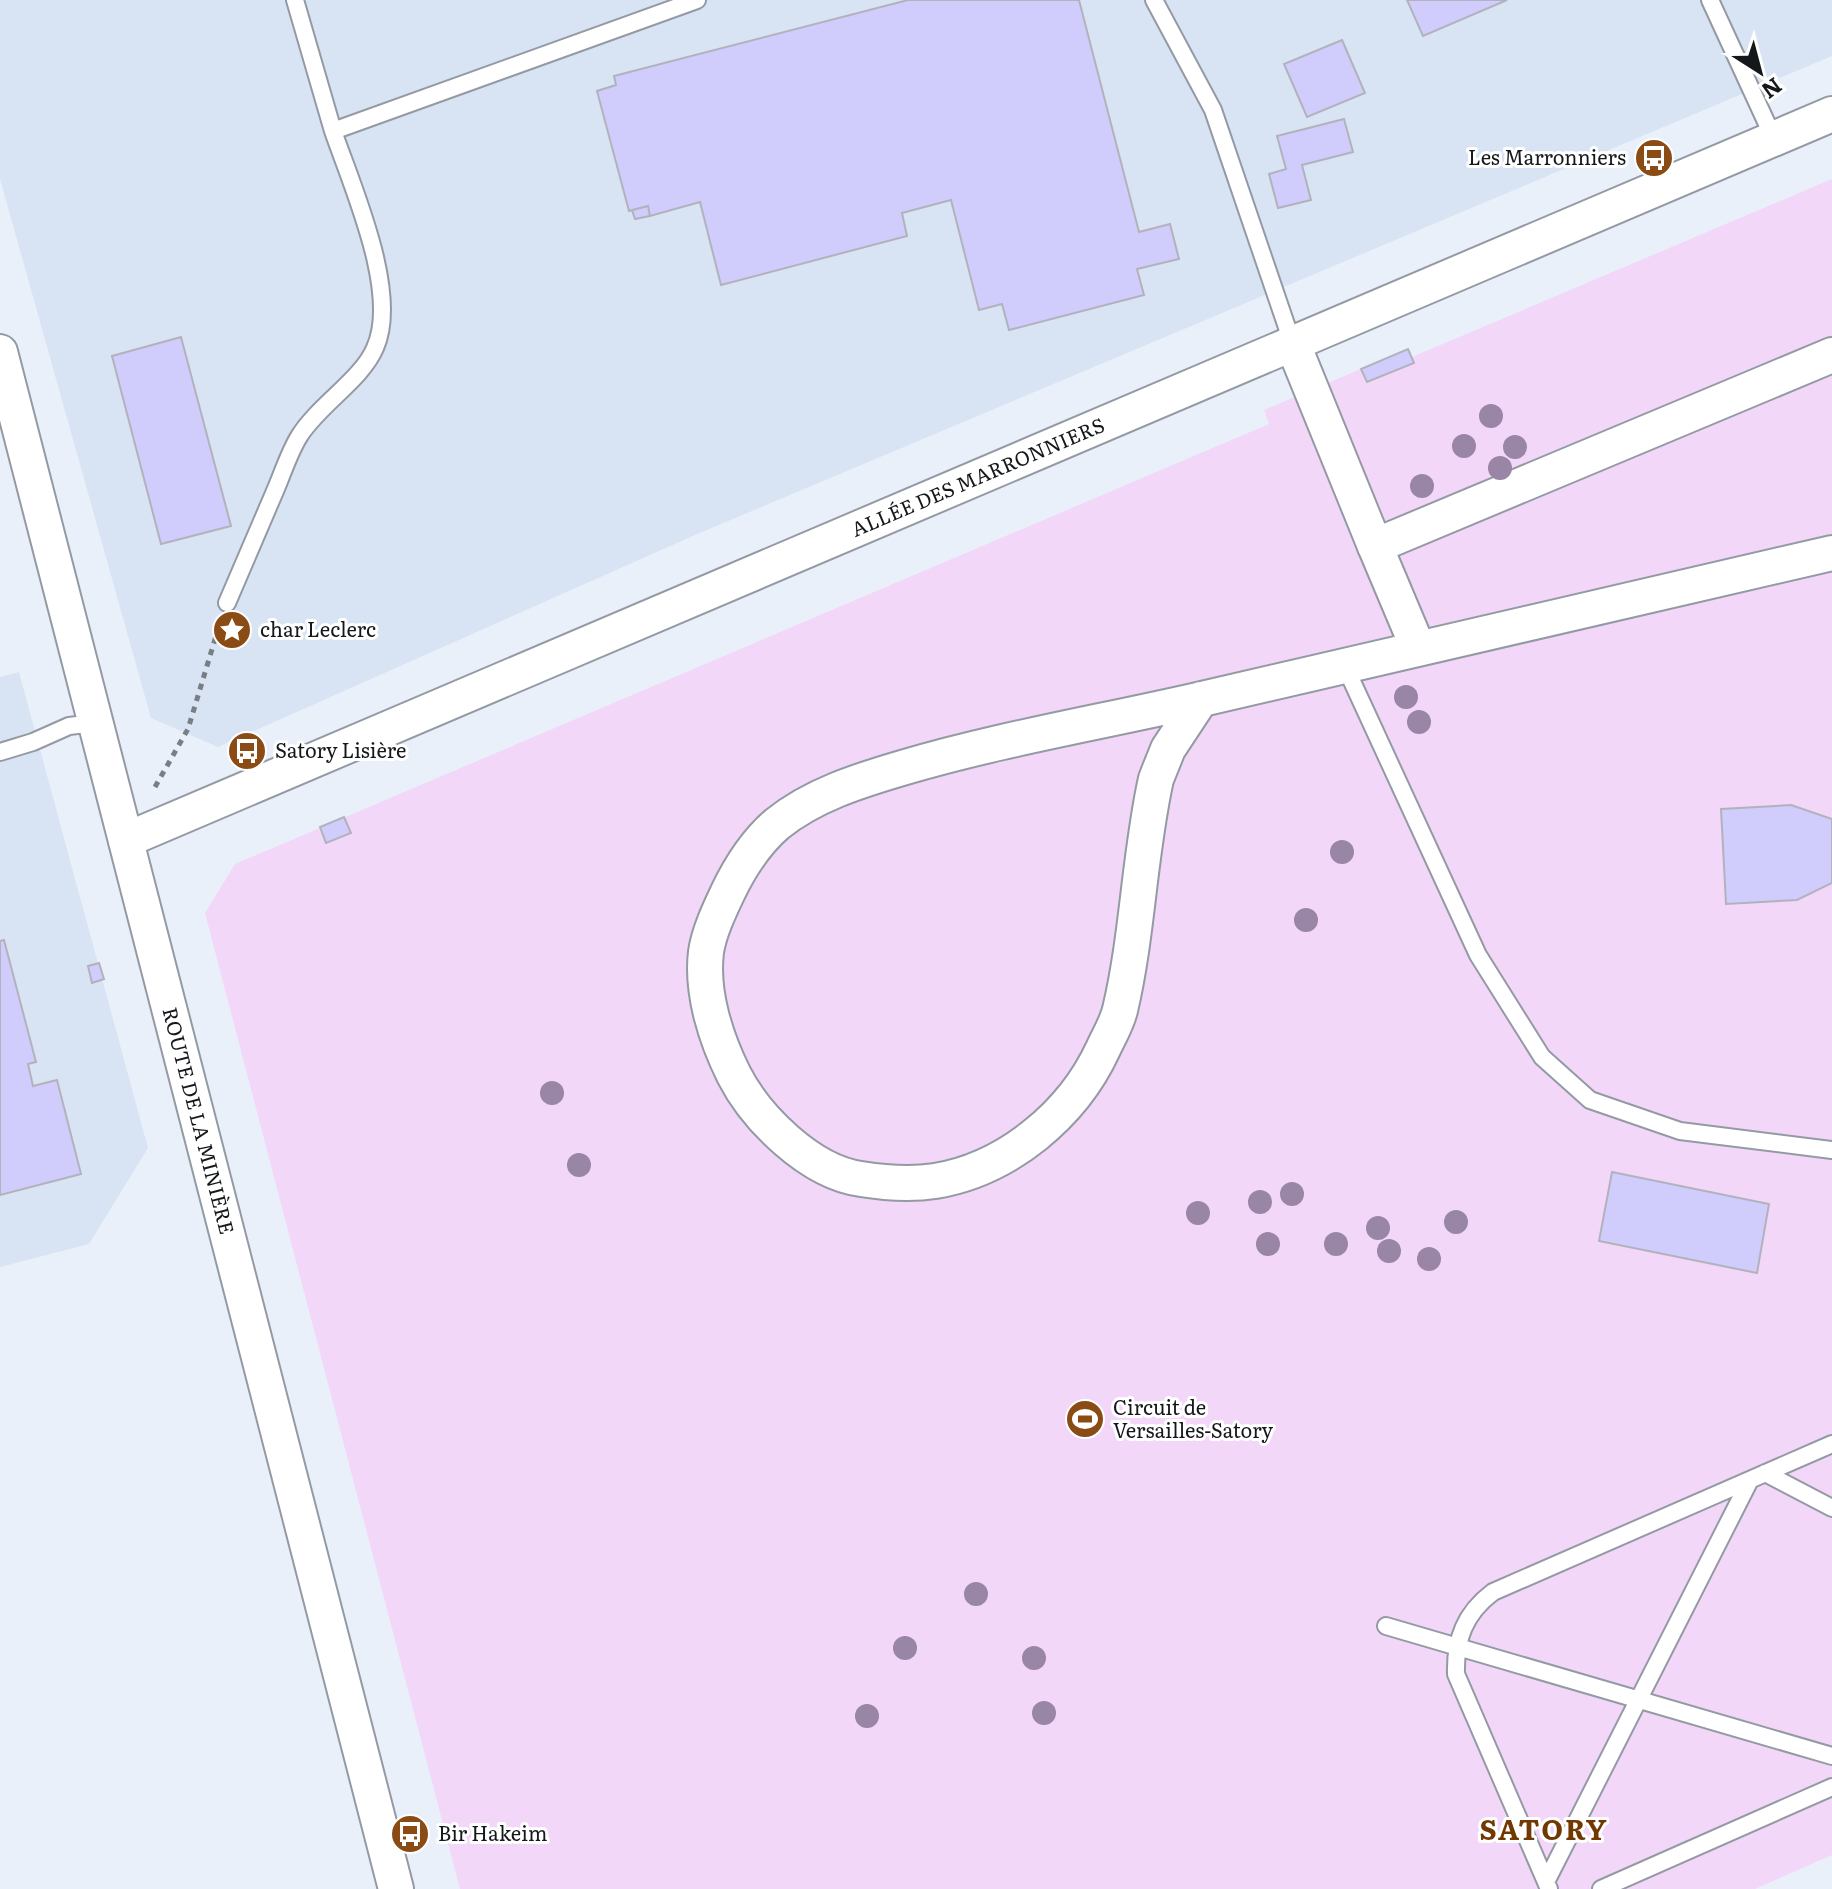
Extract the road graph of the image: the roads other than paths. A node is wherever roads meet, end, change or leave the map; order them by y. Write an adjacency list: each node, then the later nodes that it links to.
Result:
1 (295, 0): 6 (lane)
2 (697, 0): 6 (lane)
3 (1154, 0): 8 (lane)
4 (1710, 0): 7 (lane)
5 (1832, 114): 7 (street, ALLÉE DES MARRONNIERS)
6 (333, 131): 13 (lane)
7 (1774, 139): 8 (street, ALLÉE DES MARRONNIERS)
8 (1292, 342): 11 (street); 19 (street, ALLÉE DES MARRONNIERS)
9 (0, 352): 17 (street, ROUTE DE LA MINIÈRE)
10 (1832, 355): 11 (street)
11 (1375, 546): 14 (street)
12 (1832, 553): 14 (street)
13 (227, 603)
14 (1418, 648): 15 (street)
15 (1344, 664): 16 (street); 20 (lane)
16 (1201, 699): 16 (street)
17 (95, 723): 18 (lane); 19 (street, ROUTE DE LA MINIÈRE)
18 (0, 752)
19 (126, 840): 30 (street, ROUTE DE LA MINIÈRE)
20 (1832, 1150)
21 (1832, 1444): 22 (lane)
22 (1757, 1476): 23 (lane); 25 (lane); 26 (lane)
23 (1832, 1508)
24 (1386, 1626): 25 (lane)
25 (1457, 1646): 26 (lane); 29 (lane)
26 (1638, 1700): 27 (lane); 29 (lane)
27 (1832, 1756)
28 (1832, 1787): 31 (lane)
29 (1547, 1886)
30 (396, 1889)
31 (1601, 1889)

